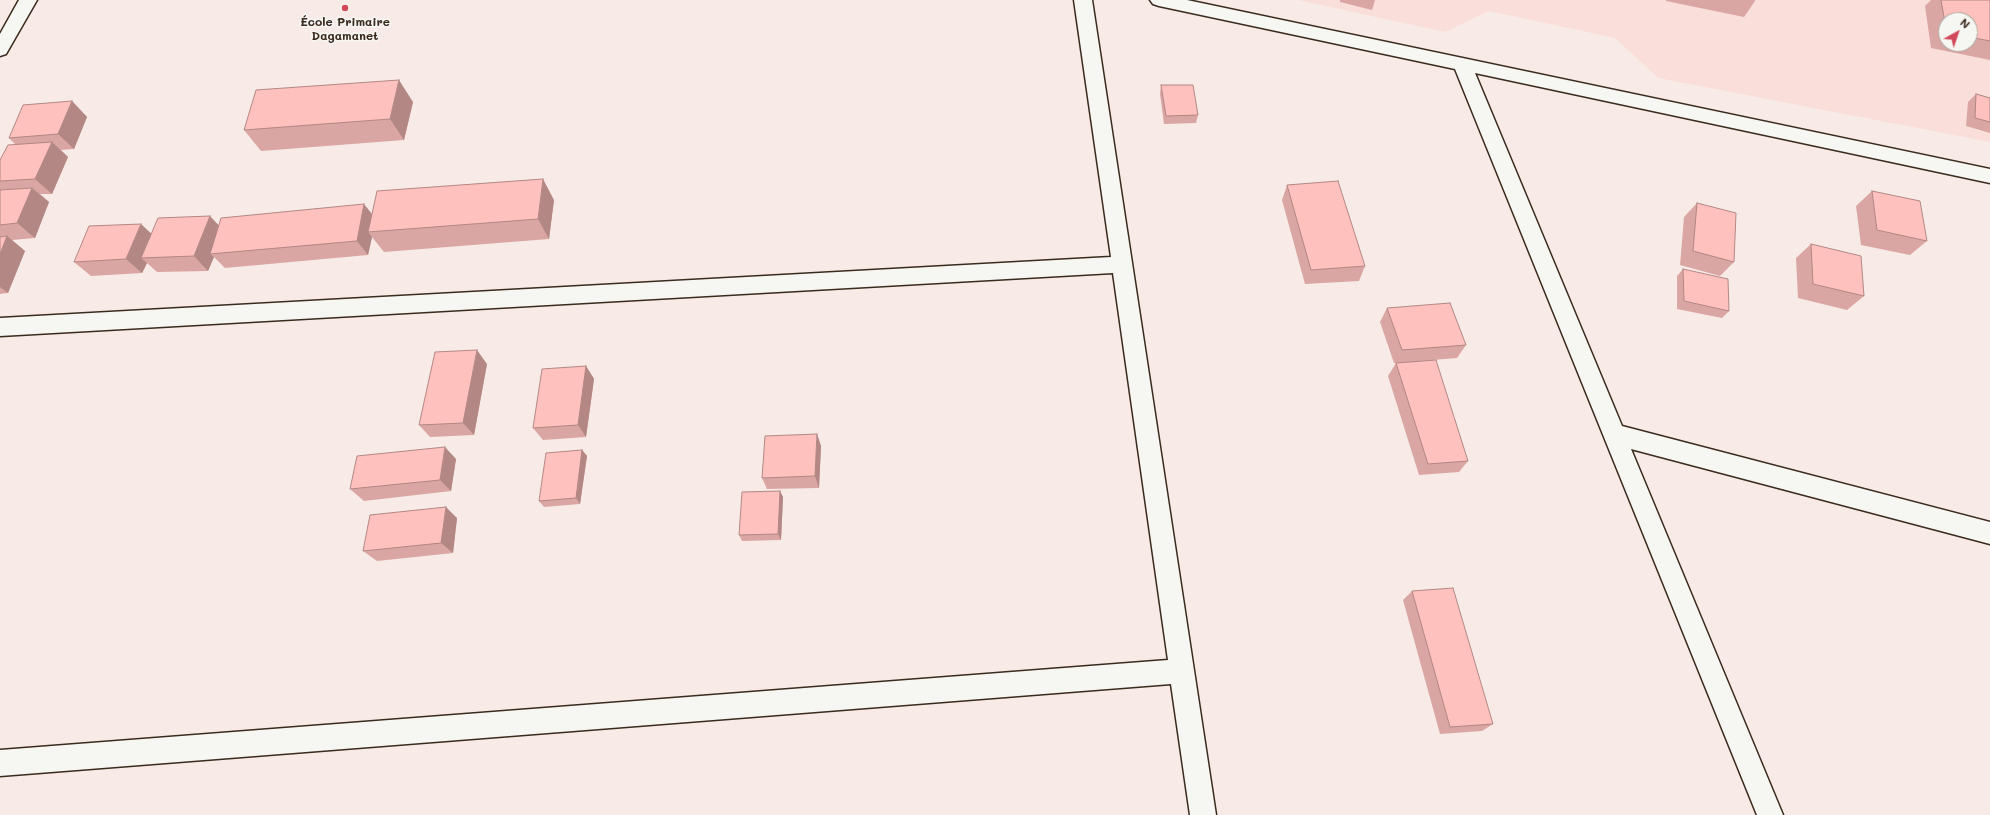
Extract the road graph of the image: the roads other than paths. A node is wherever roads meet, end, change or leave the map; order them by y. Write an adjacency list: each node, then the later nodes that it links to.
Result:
1 (28, 0): 4 (street)
2 (1083, 0): 7 (street)
3 (1159, 0): 5 (street)
4 (0, 49)
5 (1462, 64): 6 (street); 9 (street)
6 (1990, 176)
7 (1122, 264): 8 (street); 11 (street)
8 (0, 327)
9 (1613, 434): 10 (street); 14 (street)
10 (1990, 533)
11 (1181, 671): 12 (street); 13 (street)
12 (0, 763)
13 (1203, 815)
14 (1770, 815)

